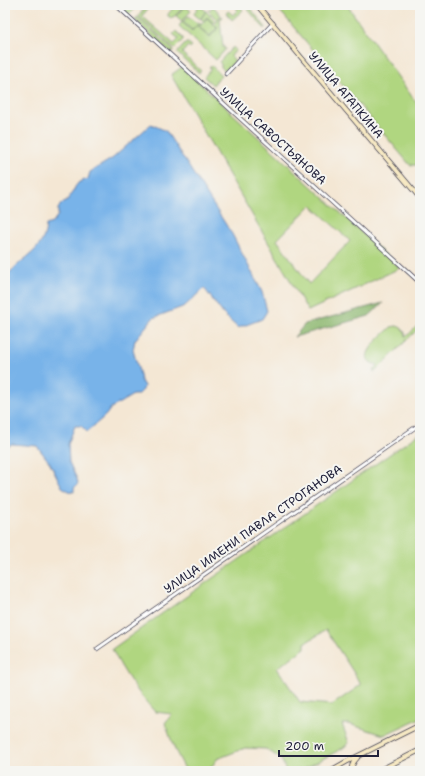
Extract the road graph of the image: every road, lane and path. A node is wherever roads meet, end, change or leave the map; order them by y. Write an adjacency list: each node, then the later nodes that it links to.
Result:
1 (116, 5): 6 (street, УЛИЦА САВОСТЬЯНОВА)
2 (257, 5): 3 (main road, УЛИЦА АГАПКИНА)
3 (273, 24): 4 (street); 5 (main road, УЛИЦА АГАПКИНА)
4 (226, 74)
5 (420, 198)
6 (418, 281)
7 (420, 424): 8 (street, УЛИЦА ИМЕНИ ПАВЛА СТРОГАНОВА)
8 (97, 649)
9 (420, 725): 11 (main road)
10 (420, 750): 14 (main road)
11 (362, 754): 12 (main road); 13 (main road)
12 (330, 771)
13 (352, 771)
14 (378, 771)

